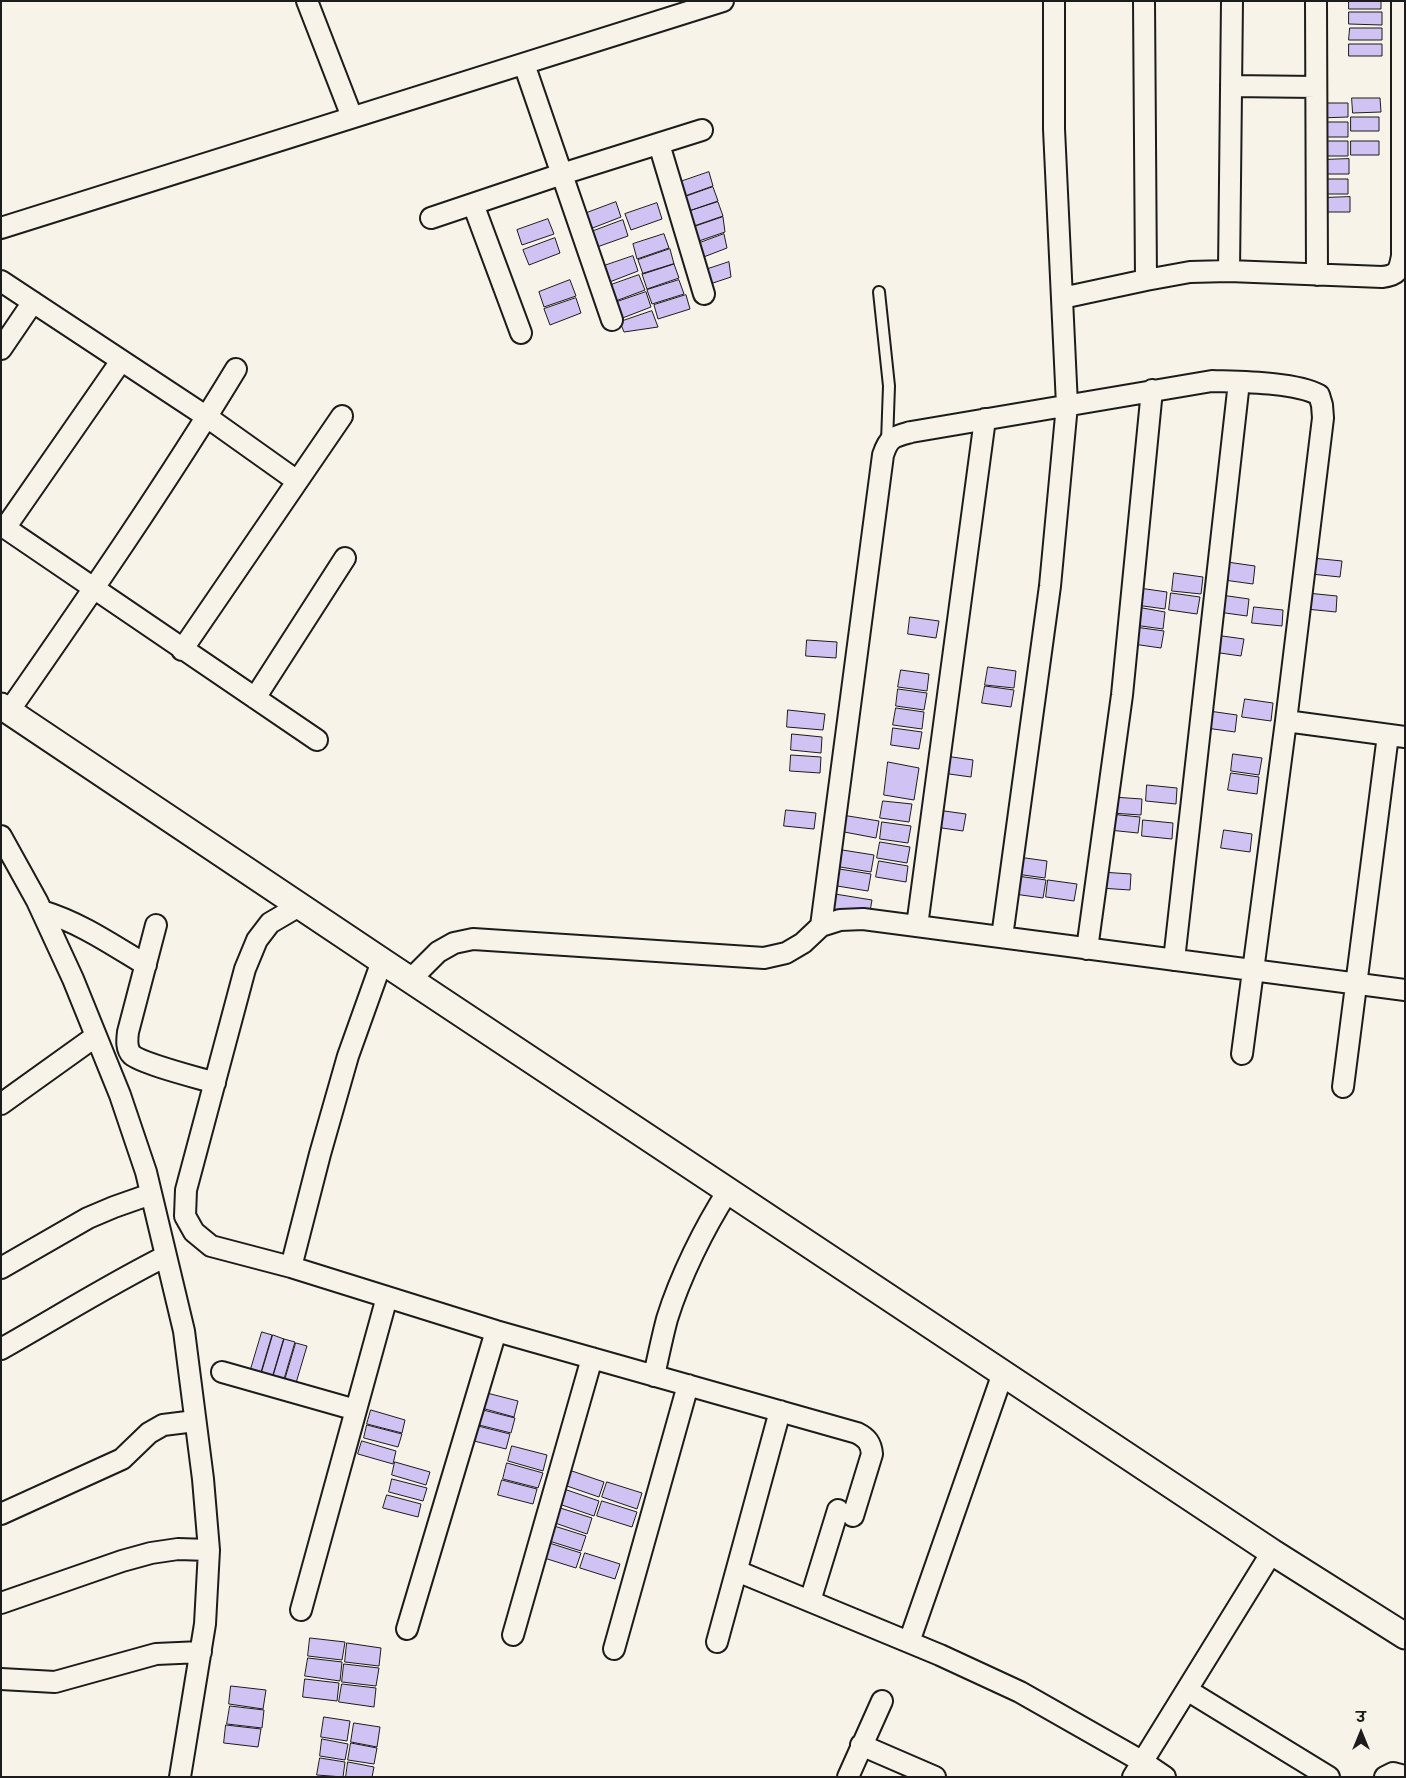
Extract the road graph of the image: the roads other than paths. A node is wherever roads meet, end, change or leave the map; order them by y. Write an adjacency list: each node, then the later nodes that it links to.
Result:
1 (307, 1): 12 (street)
2 (723, 1): 8 (street)
3 (1054, 1): 26 (street)
4 (1144, 1): 22 (street)
5 (1232, 1): 10 (street)
6 (1316, 1): 11 (street)
7 (1402, 1): 9 (street)
8 (524, 64): 12 (street); 15 (street)
9 (1403, 80): 21 (street)
10 (1231, 86): 11 (street); 19 (street)
11 (1316, 87): 20 (street)
12 (352, 117): 18 (street)
13 (702, 130): 14 (street)
14 (659, 144): 15 (street); 25 (street)
15 (562, 174): 16 (street); 28 (street)
16 (473, 204): 17 (street); 29 (street)
17 (432, 218)
18 (1, 228)
19 (1229, 271): 20 (street); 22 (street)
20 (1317, 275): 21 (street)
21 (1399, 277)
22 (1146, 280): 26 (street)
23 (1, 281): 27 (street)
24 (879, 292): 39 (lane)
25 (704, 294)
26 (1062, 298): 35 (street)
27 (32, 302): 30 (street); 31 (street)
28 (612, 320)
29 (521, 333)
30 (1, 349)
31 (120, 361): 37 (street); 41 (street)
32 (236, 369): 37 (street)
33 (1239, 382): 34 (street); 47 (street); 58 (street)
34 (1152, 390): 35 (street); 57 (street)
35 (1067, 405): 38 (street); 56 (street)
36 (342, 416): 40 (street)
37 (207, 417): 40 (street); 43 (street)
38 (985, 419): 39 (street); 55 (street)
39 (887, 442): 54 (street)
40 (297, 481): 44 (street)
41 (3, 527): 43 (street)
42 (345, 558): 45 (street)
43 (94, 589): 44 (street); 46 (street)
44 (182, 650): 45 (street)
45 (255, 698): 49 (street)
46 (5, 708): 51 (street)
47 (1286, 721): 48 (street); 61 (street)
48 (1396, 736): 63 (street)
49 (317, 740)
50 (1, 836): 52 (street)
51 (299, 906): 59 (street); 67 (street)
52 (42, 910): 60 (street); 65 (street)
53 (156, 925): 60 (street)
54 (821, 926): 55 (street); 62 (street)
55 (917, 926): 56 (street)
56 (1002, 938): 57 (street)
57 (1087, 949): 58 (street)
58 (1174, 960): 61 (street)
59 (382, 961): 62 (street); 73 (street)
60 (146, 966): 67 (street)
61 (1253, 971): 63 (street); 66 (street)
62 (410, 980): 71 (street)
63 (1356, 984): 64 (street); 68 (street)
64 (1405, 990)
65 (96, 1036): 69 (street); 70 (street)
66 (1242, 1054)
67 (215, 1083): 73 (street)
68 (1343, 1087)
69 (1, 1104)
70 (151, 1194): 72 (street); 74 (street)
71 (718, 1207): 80 (street); 82 (street)
72 (166, 1256): 77 (street); 85 (street)
73 (291, 1267): 75 (street)
74 (1, 1268)
75 (387, 1297): 76 (street); 83 (street)
76 (496, 1331): 78 (street); 93 (street)
77 (1, 1349)
78 (592, 1358): 80 (street); 94 (street)
79 (222, 1372): 83 (street)
80 (654, 1376): 81 (street)
81 (688, 1385): 84 (street); 98 (street)
82 (997, 1392): 88 (street); 97 (street)
83 (356, 1410): 92 (street)
84 (780, 1411): 89 (street); 90 (street)
85 (195, 1421): 86 (street); 87 (street)
86 (1, 1514)
87 (209, 1550): 91 (street); 99 (street)
88 (1267, 1560): 95 (street); 101 (street)
89 (737, 1571): 90 (street); 96 (street)
90 (810, 1601): 97 (street)
91 (1, 1603)
92 (301, 1610)
93 (408, 1629)
94 (513, 1635)
95 (1405, 1636)
96 (717, 1642)
97 (909, 1642): 104 (street)
98 (614, 1649)
99 (201, 1652): 100 (street); 106 (street)
100 (1, 1679)
101 (1187, 1690): 104 (street); 110 (street)
102 (882, 1701): 103 (street)
103 (861, 1745): 107 (street); 108 (street)
104 (1138, 1769): 109 (street)
105 (1405, 1776): 111 (street)
106 (180, 1777)
107 (848, 1777)
108 (935, 1777)
109 (1165, 1777)
110 (1329, 1777)
111 (1385, 1777)

